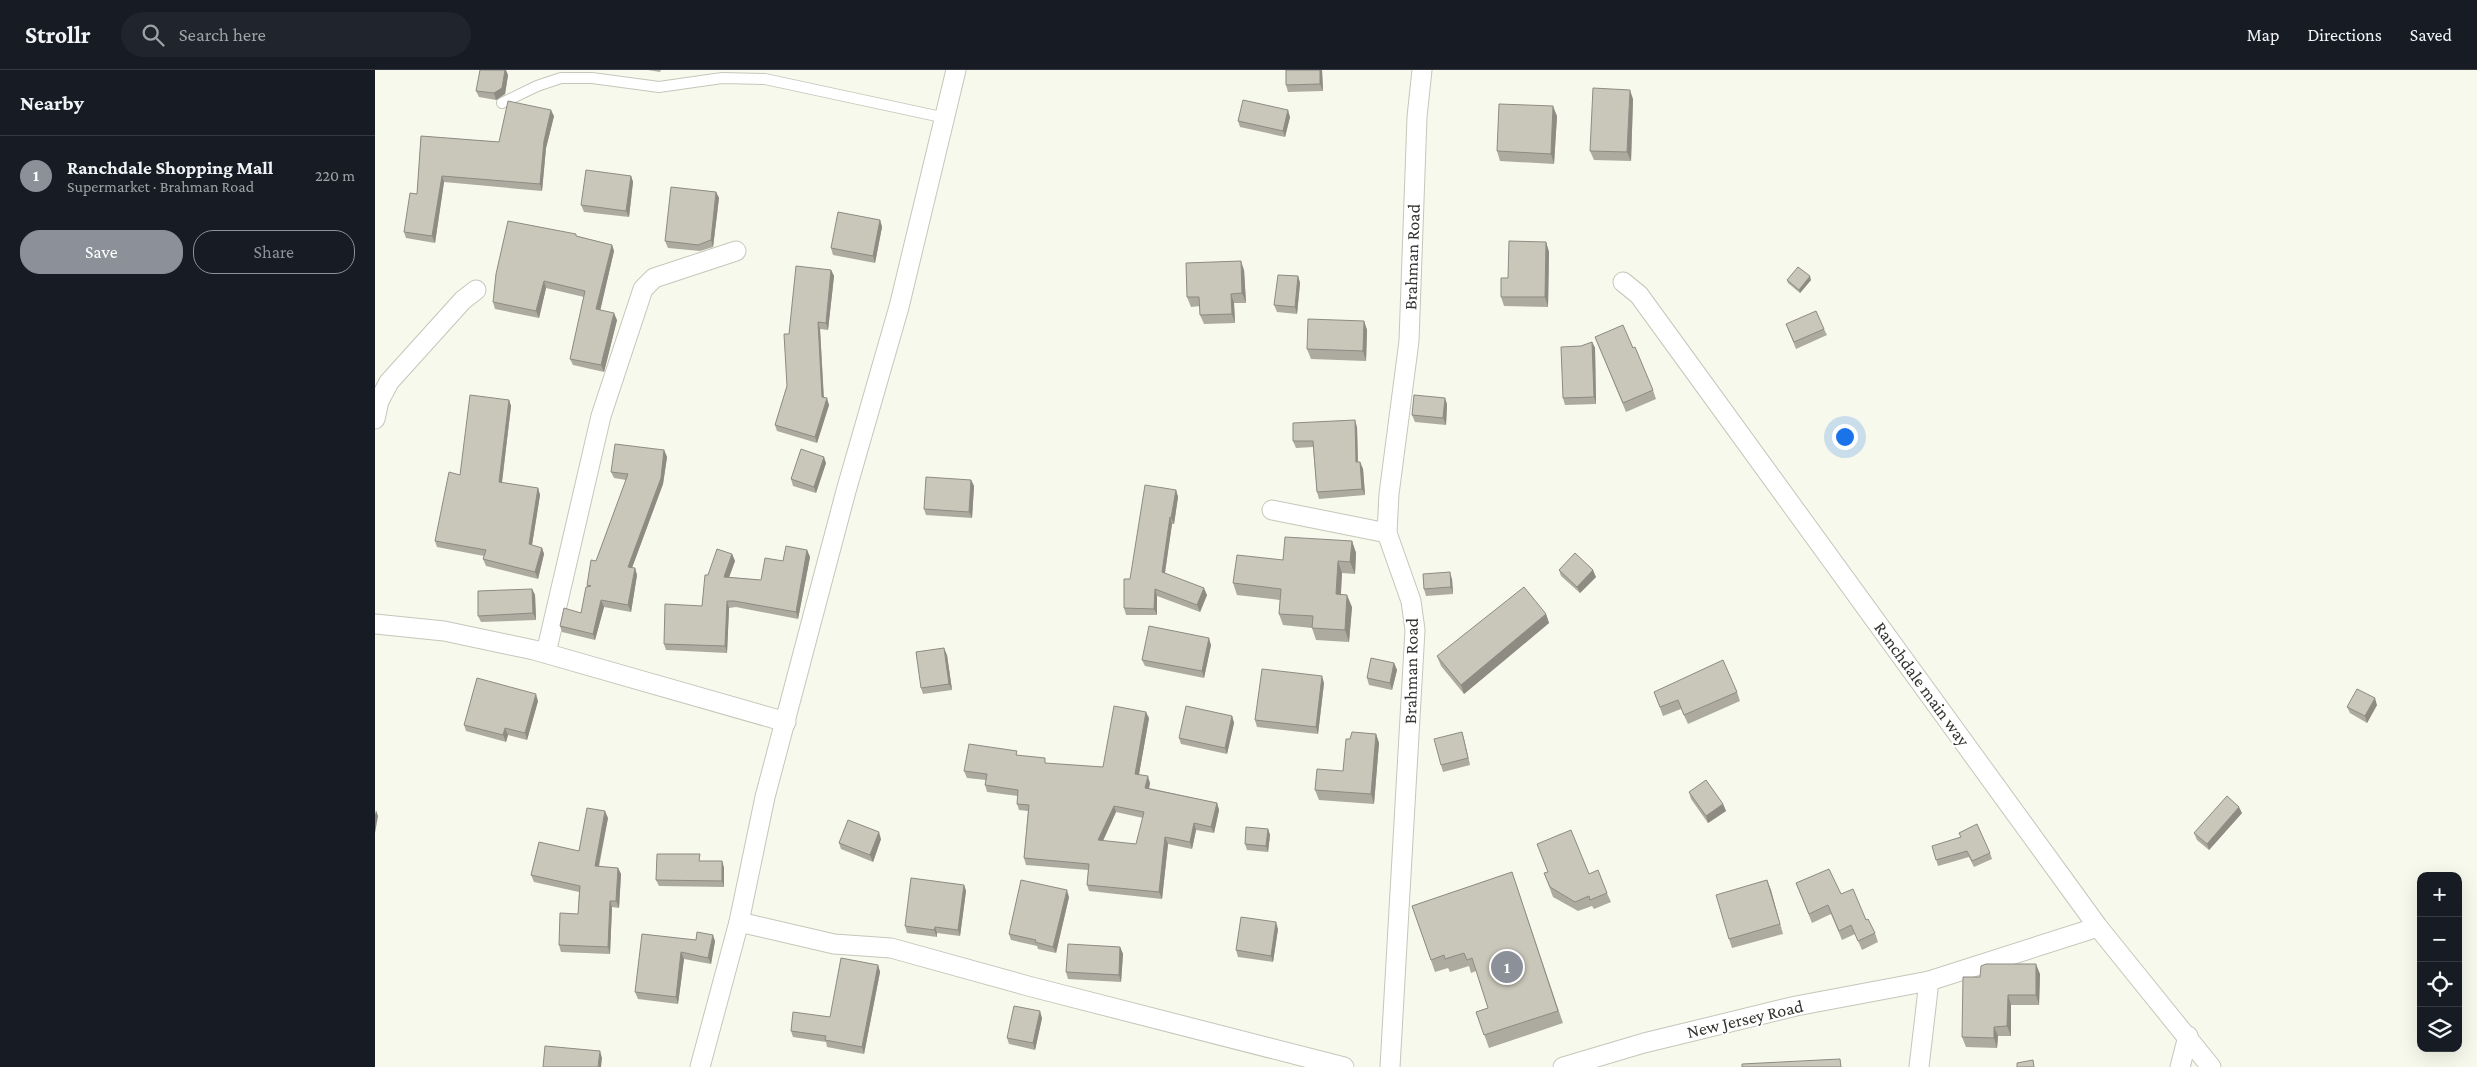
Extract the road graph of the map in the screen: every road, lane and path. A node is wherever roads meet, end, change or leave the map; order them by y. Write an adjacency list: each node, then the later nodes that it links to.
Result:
1 (956, 70): 4 (street)
2 (1422, 70): 10 (street, Brahman Road)
3 (502, 103): 4 (lane)
4 (946, 118): 13 (street)
5 (736, 251): 12 (street)
6 (1623, 282): 15 (street, Ranchdale main way)
7 (477, 290): 8 (street)
8 (375, 419)
9 (1272, 510): 10 (street)
10 (1387, 533): 20 (street, Brahman Road)
11 (375, 624): 12 (street)
12 (546, 653): 13 (street)
13 (786, 722): 14 (street)
14 (739, 922): 18 (street); 19 (street)
15 (2098, 927): 16 (street, New Jersey Road); 17 (street, Ranchdale main way)
16 (1929, 981): 21 (street, New Jersey Road); 22 (street)
17 (2188, 1036): 23 (street); 24 (street, Ranchdale main way)
18 (700, 1067)
19 (1344, 1067)
20 (1390, 1067)
21 (1563, 1067)
22 (1919, 1067)
23 (2180, 1067)
24 (2211, 1067)

